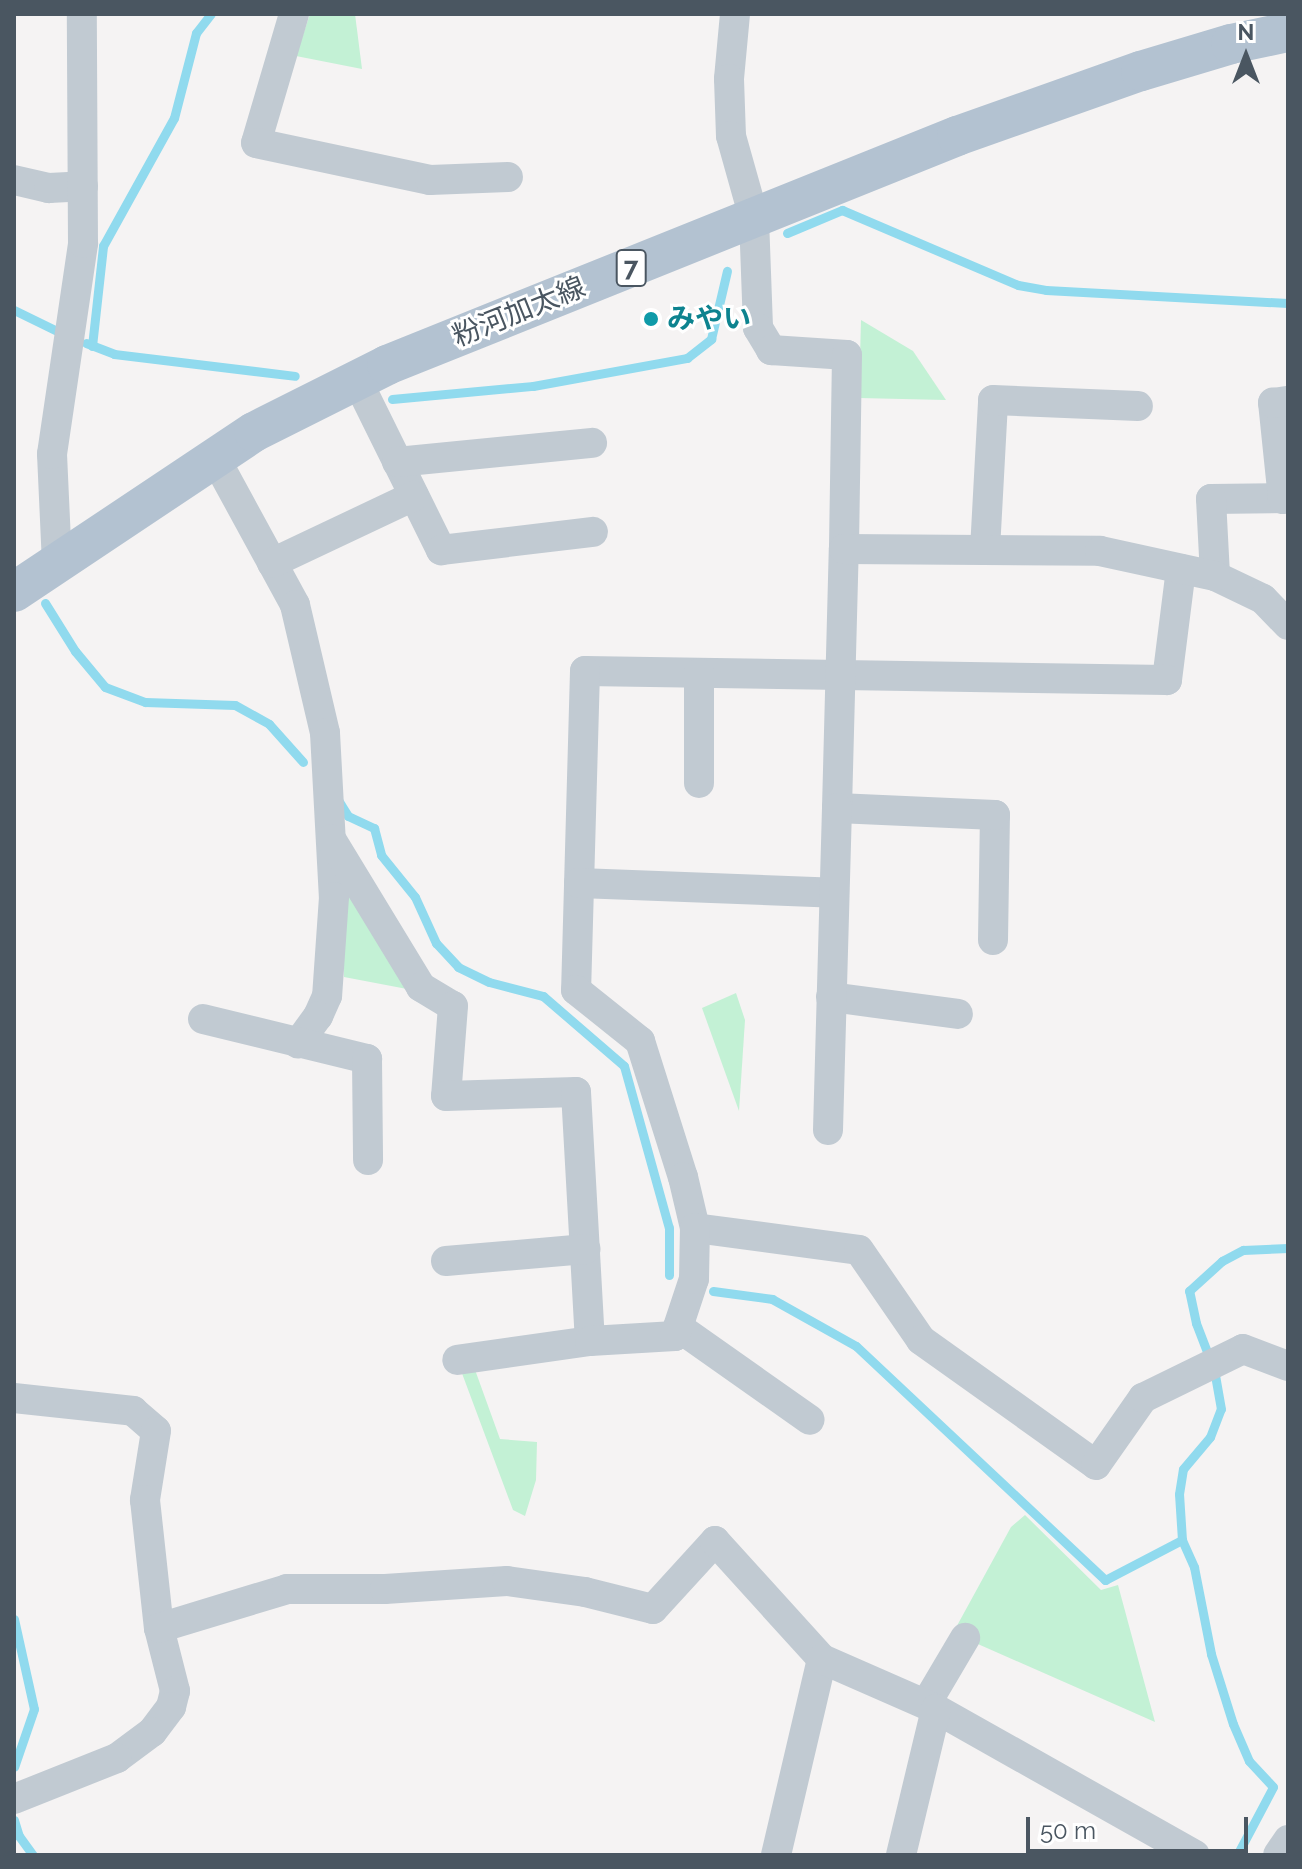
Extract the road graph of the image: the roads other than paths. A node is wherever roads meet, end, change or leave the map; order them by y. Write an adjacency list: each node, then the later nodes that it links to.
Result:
1 (82, 14): 7 (street)
2 (294, 14): 5 (street)
3 (735, 14): 8 (street)
4 (1288, 32): 8 (main road, 粉河加太線 / 7)
5 (508, 177)
6 (14, 180): 7 (street)
7 (83, 186): 21 (street)
8 (754, 218): 9 (main road, 粉河加太線 / 7); 18 (street)
9 (357, 380): 13 (main road, 粉河加太線 / 7); 14 (street)
10 (1288, 401): 16 (street)
11 (1138, 406): 19 (street)
12 (592, 443): 14 (street)
13 (215, 458): 20 (street); 21 (main road, 粉河加太線 / 7)
14 (397, 462): 15 (street)
15 (414, 496): 17 (street); 20 (street)
16 (1286, 498): 23 (street)
17 (593, 532)
18 (844, 549): 19 (street); 27 (street)
19 (985, 550): 22 (street)
20 (272, 563): 30 (street)
21 (57, 564): 24 (main road, 粉河加太線 / 7)
22 (1181, 569): 23 (street); 27 (street)
23 (1215, 576): 25 (street)
24 (14, 592)
25 (1288, 625)
26 (699, 673): 27 (street); 28 (street); 31 (street)
27 (838, 675): 29 (street)
28 (699, 783)
29 (837, 808): 32 (street); 33 (street)
30 (331, 839): 37 (street); 41 (street)
31 (579, 883): 32 (street); 40 (street)
32 (834, 893): 34 (street)
33 (993, 940)
34 (831, 997): 35 (street); 38 (street)
35 (958, 1014)
36 (203, 1019): 37 (street)
37 (298, 1044): 39 (street)
38 (828, 1130)
39 (368, 1160)
40 (695, 1228): 43 (street); 46 (street)
41 (585, 1249): 42 (street); 44 (street)
42 (446, 1261)
43 (678, 1327): 44 (street); 48 (street)
44 (590, 1341): 45 (street)
45 (457, 1360)
46 (1288, 1366)
47 (14, 1398): 49 (street)
48 (810, 1420)
49 (159, 1628): 51 (street); 53 (street)
50 (965, 1638): 52 (street)
51 (822, 1659): 52 (street); 56 (street)
52 (931, 1706): 55 (street); 57 (street)
53 (14, 1799)
54 (1288, 1840): 59 (street)
55 (1152, 1845): 58 (street)
56 (776, 1855)
57 (901, 1855)
58 (1195, 1855)
59 (1278, 1855)

